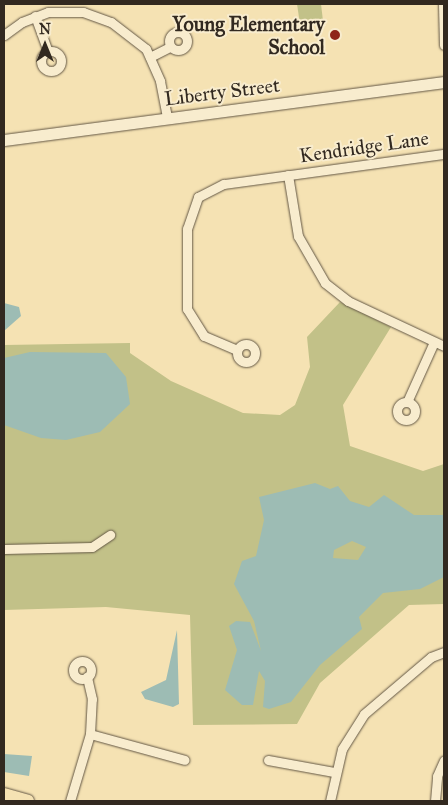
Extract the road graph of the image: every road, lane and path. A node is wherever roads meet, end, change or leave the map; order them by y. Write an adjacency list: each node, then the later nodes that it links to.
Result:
1 (443, 8): 4 (street)
2 (35, 16): 3 (street); 6 (street); 7 (street)
3 (4, 35)
4 (444, 45)
5 (170, 47): 7 (street)
6 (48, 52)
7 (150, 58): 9 (street)
8 (444, 82): 9 (street, Liberty Street)
9 (167, 118): 10 (street, Liberty Street)
10 (4, 140)
11 (444, 154): 12 (street, Kendridge Lane)
12 (288, 175): 13 (street); 15 (street, Kendridge Lane)
13 (434, 342): 14 (street); 16 (street)
14 (444, 346)
15 (237, 350)
16 (407, 402)
17 (110, 535): 18 (street)
18 (4, 549)
19 (444, 652): 25 (street)
20 (87, 677): 21 (street)
21 (90, 734): 22 (street); 28 (street)
22 (185, 760)
23 (268, 760): 25 (street)
24 (444, 760): 30 (street)
25 (334, 772): 29 (street)
26 (4, 794): 27 (main road)
27 (28, 801)
28 (70, 801)
29 (330, 801)
30 (435, 801)

